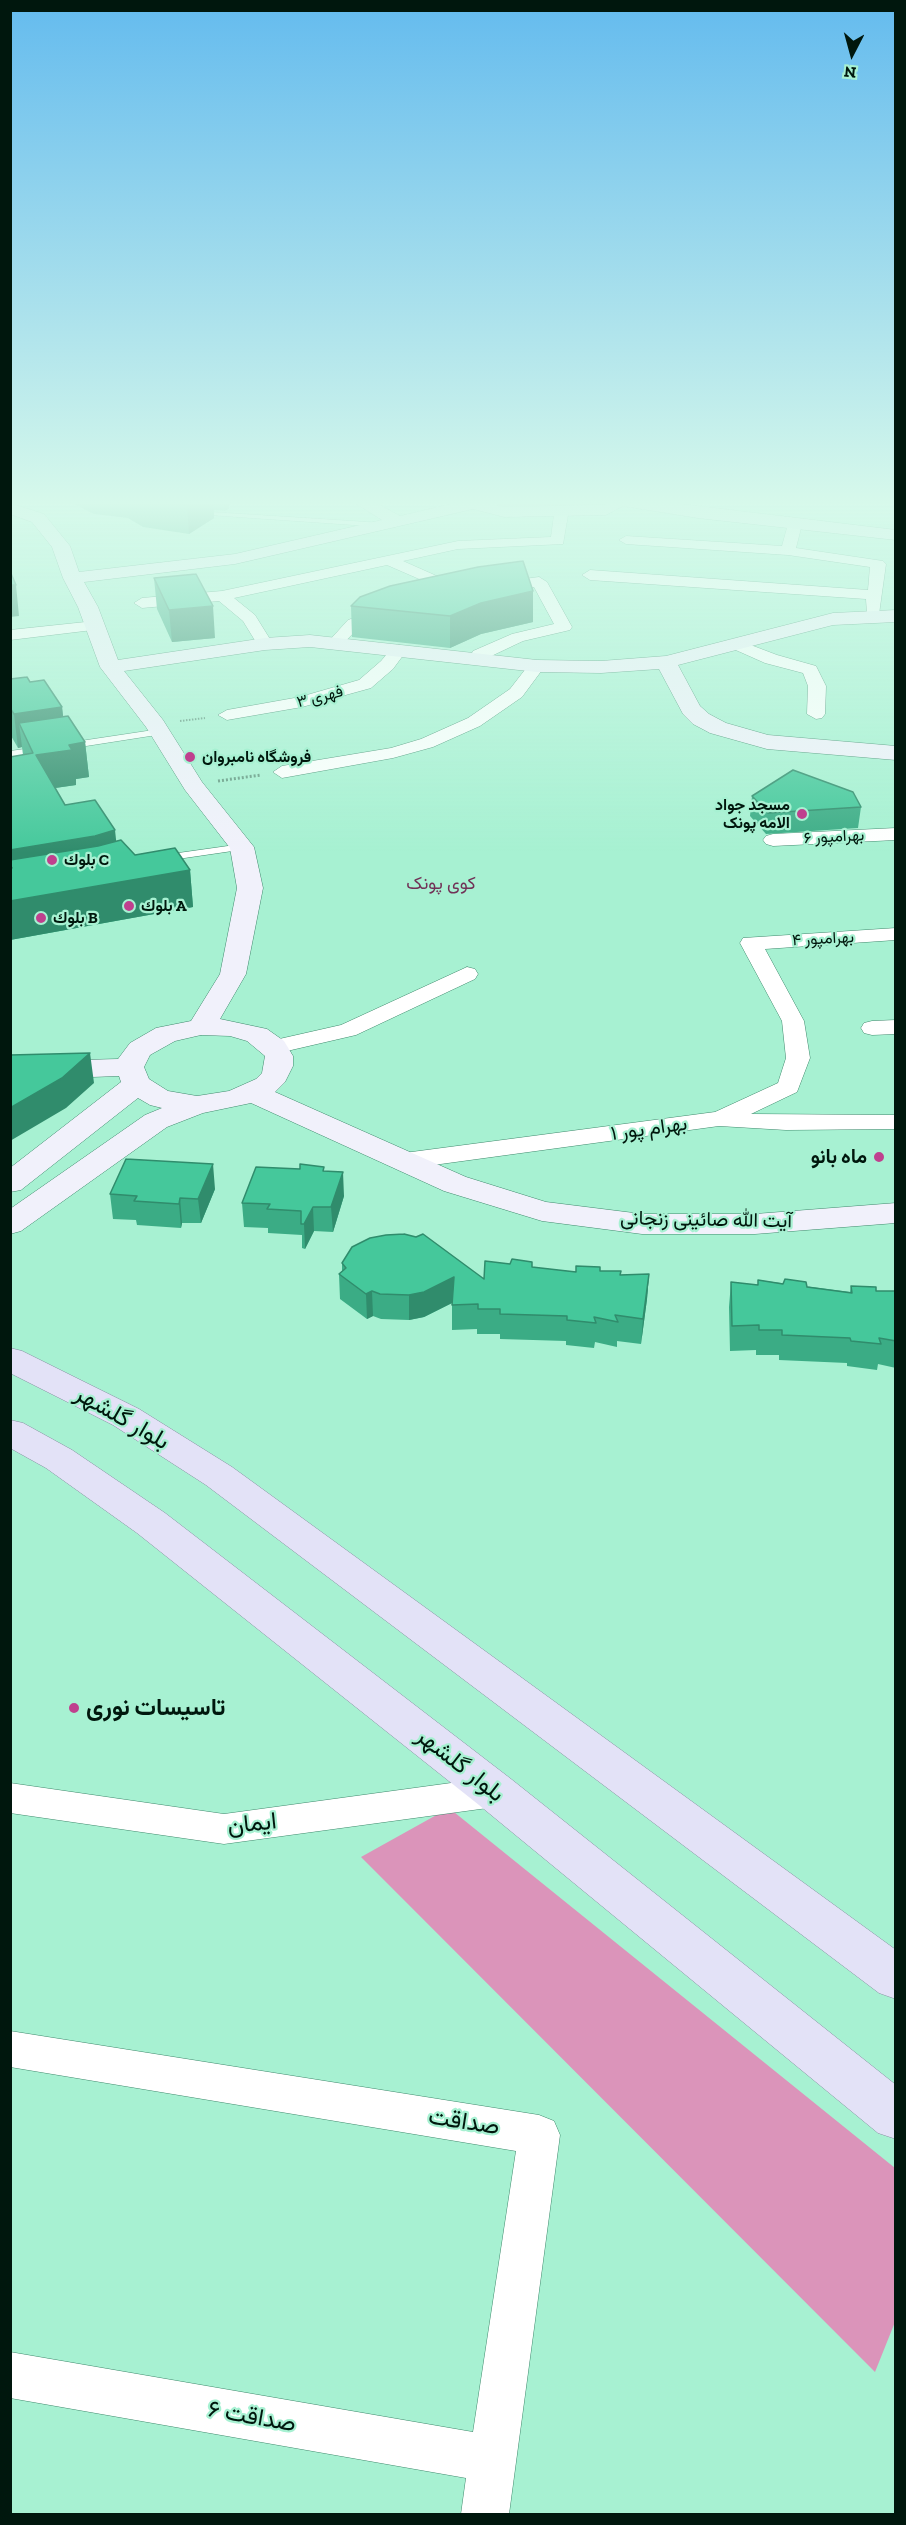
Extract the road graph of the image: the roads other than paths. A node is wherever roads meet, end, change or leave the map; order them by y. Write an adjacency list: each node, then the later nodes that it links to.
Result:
1 (91, 618): 6 (main road)
2 (249, 618): 9 (street)
3 (370, 618): 8 (street)
4 (559, 618): 12 (street)
5 (854, 618): 10 (main road)
6 (95, 627): 7 (street); 15 (main road)
7 (10, 635)
8 (335, 643): 9 (main road); 11 (main road)
9 (265, 644): 15 (main road)
10 (735, 644): 13 (main road); 16 (street)
11 (399, 650): 14 (main road); 17 (street, فهری ۳)
12 (479, 655)
13 (666, 662): 14 (main road); 19 (main road)
14 (537, 666): 21 (street)
15 (110, 667): 18 (main road)
16 (816, 714)
17 (227, 715)
18 (158, 728): 20 (lane); 24 (main road)
19 (896, 753)
20 (10, 754)
21 (282, 772)
22 (896, 834): 23 (street, بهرامپور ۶)
23 (773, 840)
24 (242, 847): 25 (lane); 28 (main road)
25 (149, 864)
26 (896, 934): 36 (street, بهرامپور ۴)
27 (467, 974): 31 (street)
28 (201, 1027): 31 (main road); 33 (main road)
29 (896, 1027): 30 (street)
30 (872, 1028)
31 (274, 1047): 34 (main road)
32 (10, 1071): 33 (main road)
33 (133, 1076): 35 (main road); 39 (main road)
34 (253, 1093): 35 (main road); 38 (main road, آیت الله صائینی زنجانی)
35 (197, 1105): 41 (main road)
36 (719, 1119): 37 (street, بهرام پور ۱); 38 (street, بهرام پور ۱)
37 (896, 1122)
38 (404, 1161): 40 (main road, آیت الله صائینی زنجانی)
39 (10, 1183)
40 (896, 1213)
41 (10, 1224)
42 (13, 1358): 46 (main road, بلوار گلشهر)
43 (10, 1432): 44 (main road, بلوار گلشهر)
44 (495, 1792): 45 (street, ایمان); 48 (main road, بلوار گلشهر)
45 (10, 1797)
46 (896, 1978)
47 (10, 2049): 50 (street, صداقت)
48 (887, 2100)
49 (10, 2375): 50 (street, صداقت ۶)
50 (493, 2459): 51 (street, صداقت)
51 (485, 2514)

